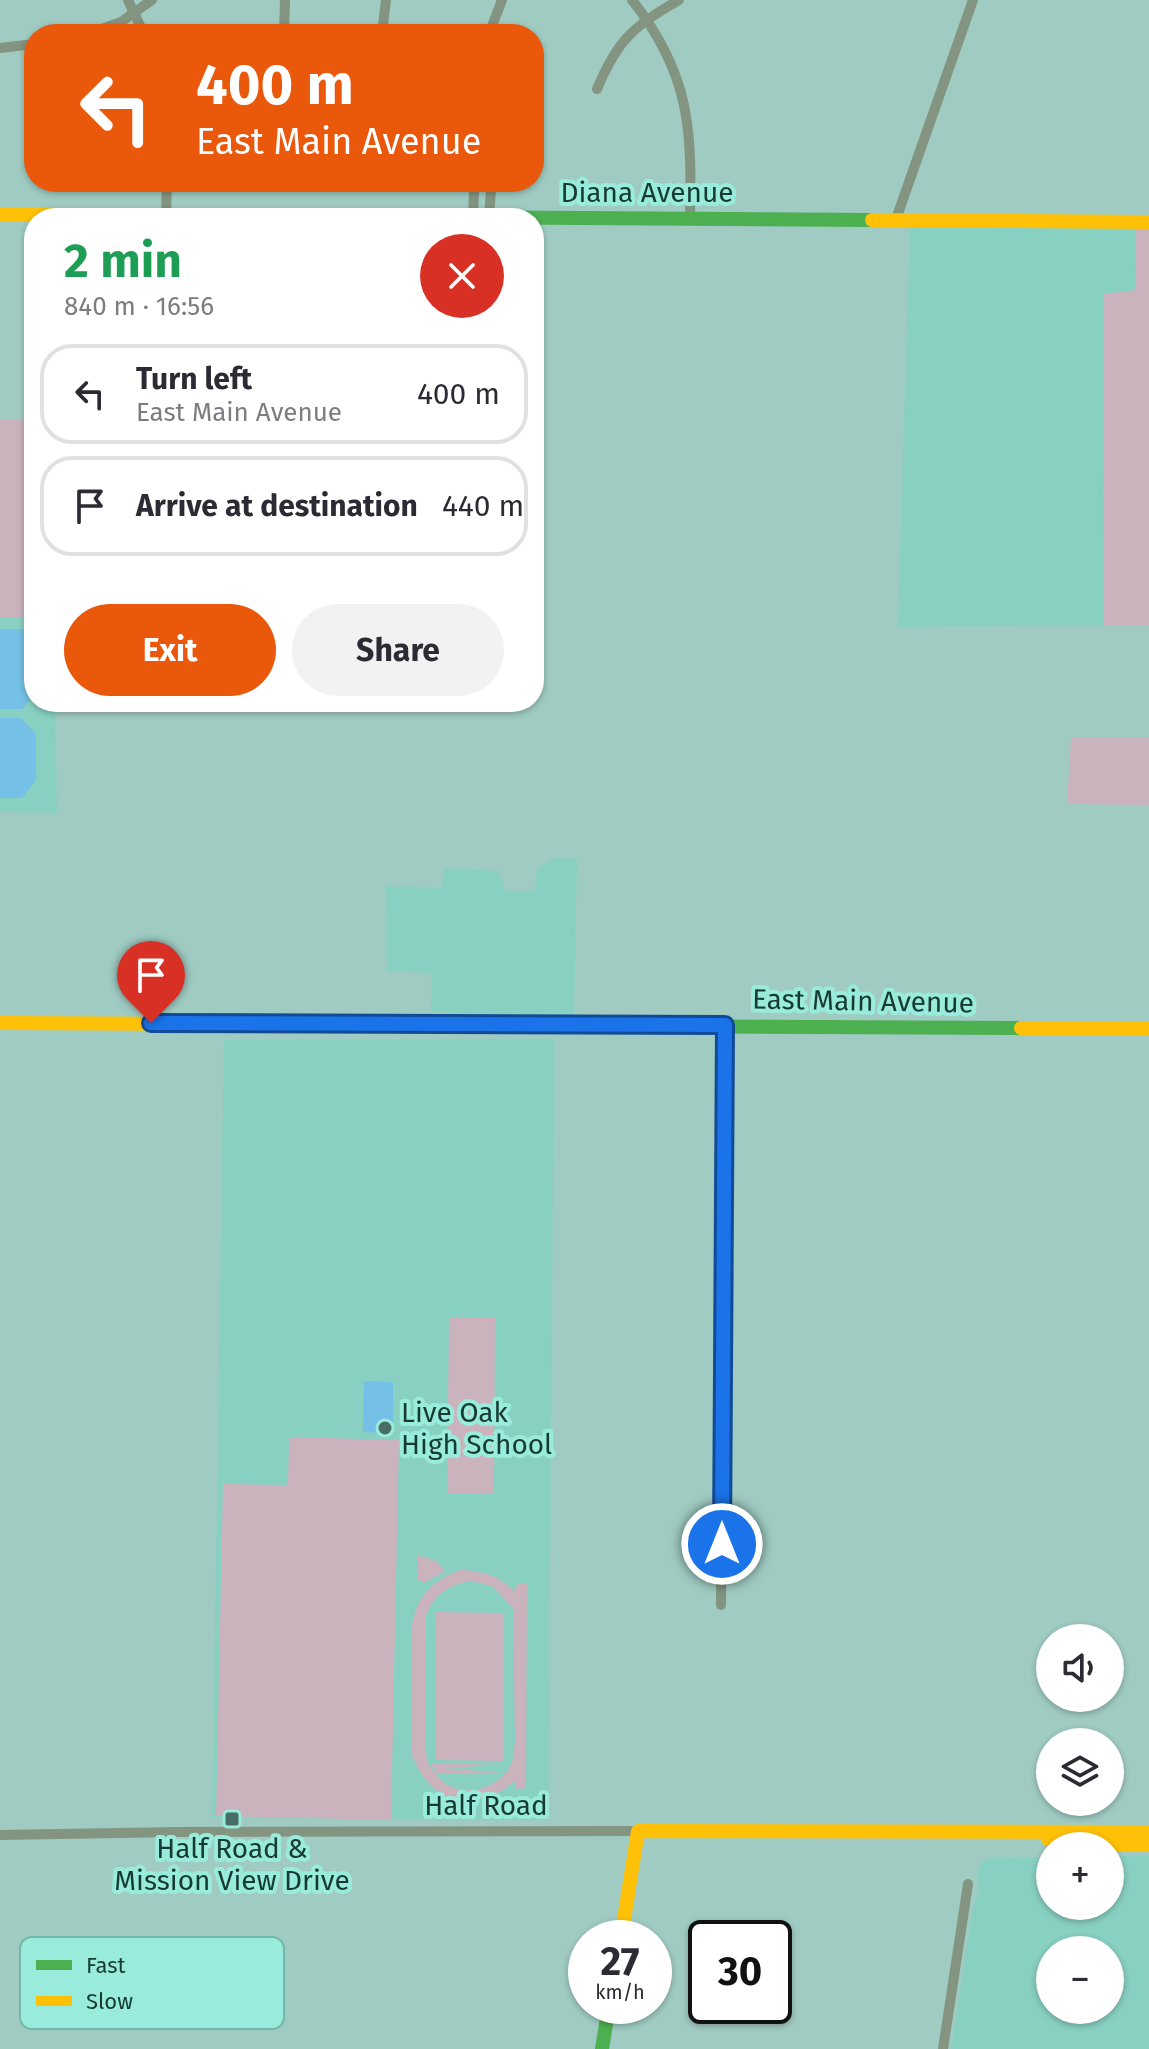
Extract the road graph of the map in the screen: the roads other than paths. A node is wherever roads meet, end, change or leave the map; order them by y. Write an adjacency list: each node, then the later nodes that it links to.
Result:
1 (128, 0): 9 (street)
2 (152, 0): 9 (street)
3 (285, 0): 13 (street)
4 (386, 0): 14 (street)
5 (502, 0): 15 (street)
6 (632, 0): 10 (street)
7 (679, 0): 10 (street)
8 (973, 0): 23 (street)
9 (134, 13): 11 (street); 12 (street)
10 (648, 20): 18 (street); 22 (street)
11 (116, 24)
12 (139, 24)
13 (284, 24)
14 (383, 24)
15 (493, 24)
16 (24, 44): 17 (street)
17 (0, 48)
18 (597, 89)
19 (0, 214): 20 (street, Diana Avenue)
20 (24, 214)
21 (544, 217): 22 (street, Diana Avenue)
22 (690, 218): 23 (street, Diana Avenue)
23 (896, 219): 24 (street, Diana Avenue)
24 (1149, 222)
25 (0, 1023): 26 (street, East Main Avenue)
26 (725, 1025): 27 (street, East Main Avenue); 28 (street)
27 (1149, 1029)
28 (721, 1605)
29 (972, 1830): 30 (street, Half Road); 31 (street, Half Road); 33 (street, Half Road)
30 (638, 1831): 32 (street, Half Road); 35 (street)
31 (1149, 1832)
32 (0, 1835)
33 (1149, 1845)
34 (968, 1884): 38 (street)
35 (624, 1920)
36 (606, 2024): 37 (street)
37 (602, 2049)
38 (943, 2049)

